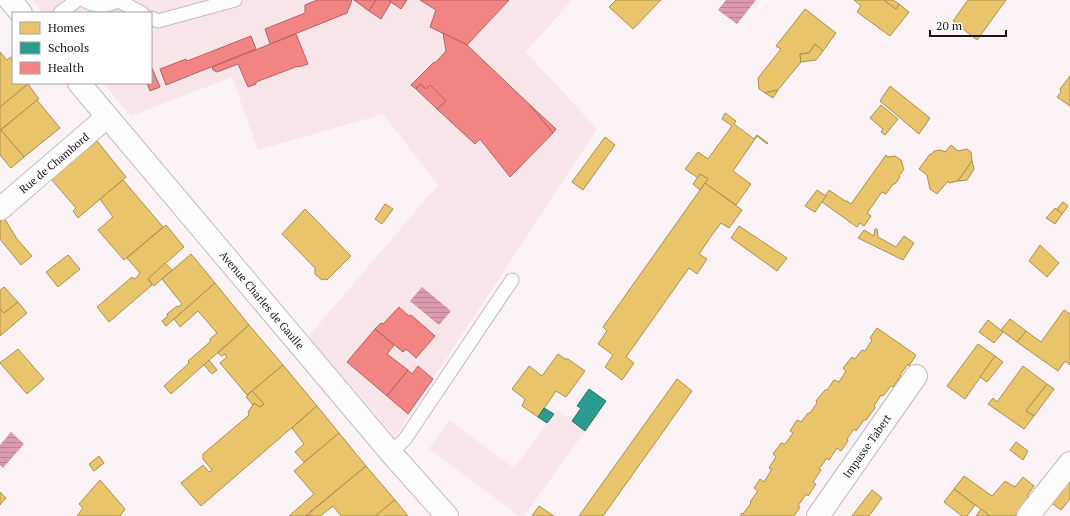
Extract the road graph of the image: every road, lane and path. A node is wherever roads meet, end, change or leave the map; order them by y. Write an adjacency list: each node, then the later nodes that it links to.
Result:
1 (10, 0): 6 (street)
2 (77, 0): 7 (lane)
3 (84, 0): 4 (lane)
4 (119, 0): 8 (lane)
5 (235, 0): 9 (lane)
6 (20, 12)
7 (61, 12)
8 (140, 12)
9 (152, 18)
10 (80, 84): 11 (street, Avenue Charles de Gaulle)
11 (107, 117): 12 (street, Rue de Chambord); 15 (street, Avenue Charles de Gaulle)
12 (0, 208)
13 (512, 280): 15 (lane)
14 (916, 376): 18 (street, Impasse Tabert)
15 (391, 454): 17 (street, Avenue Charles de Gaulle)
16 (1070, 463): 19 (street)
17 (446, 516)
18 (818, 516)
19 (1028, 516)

